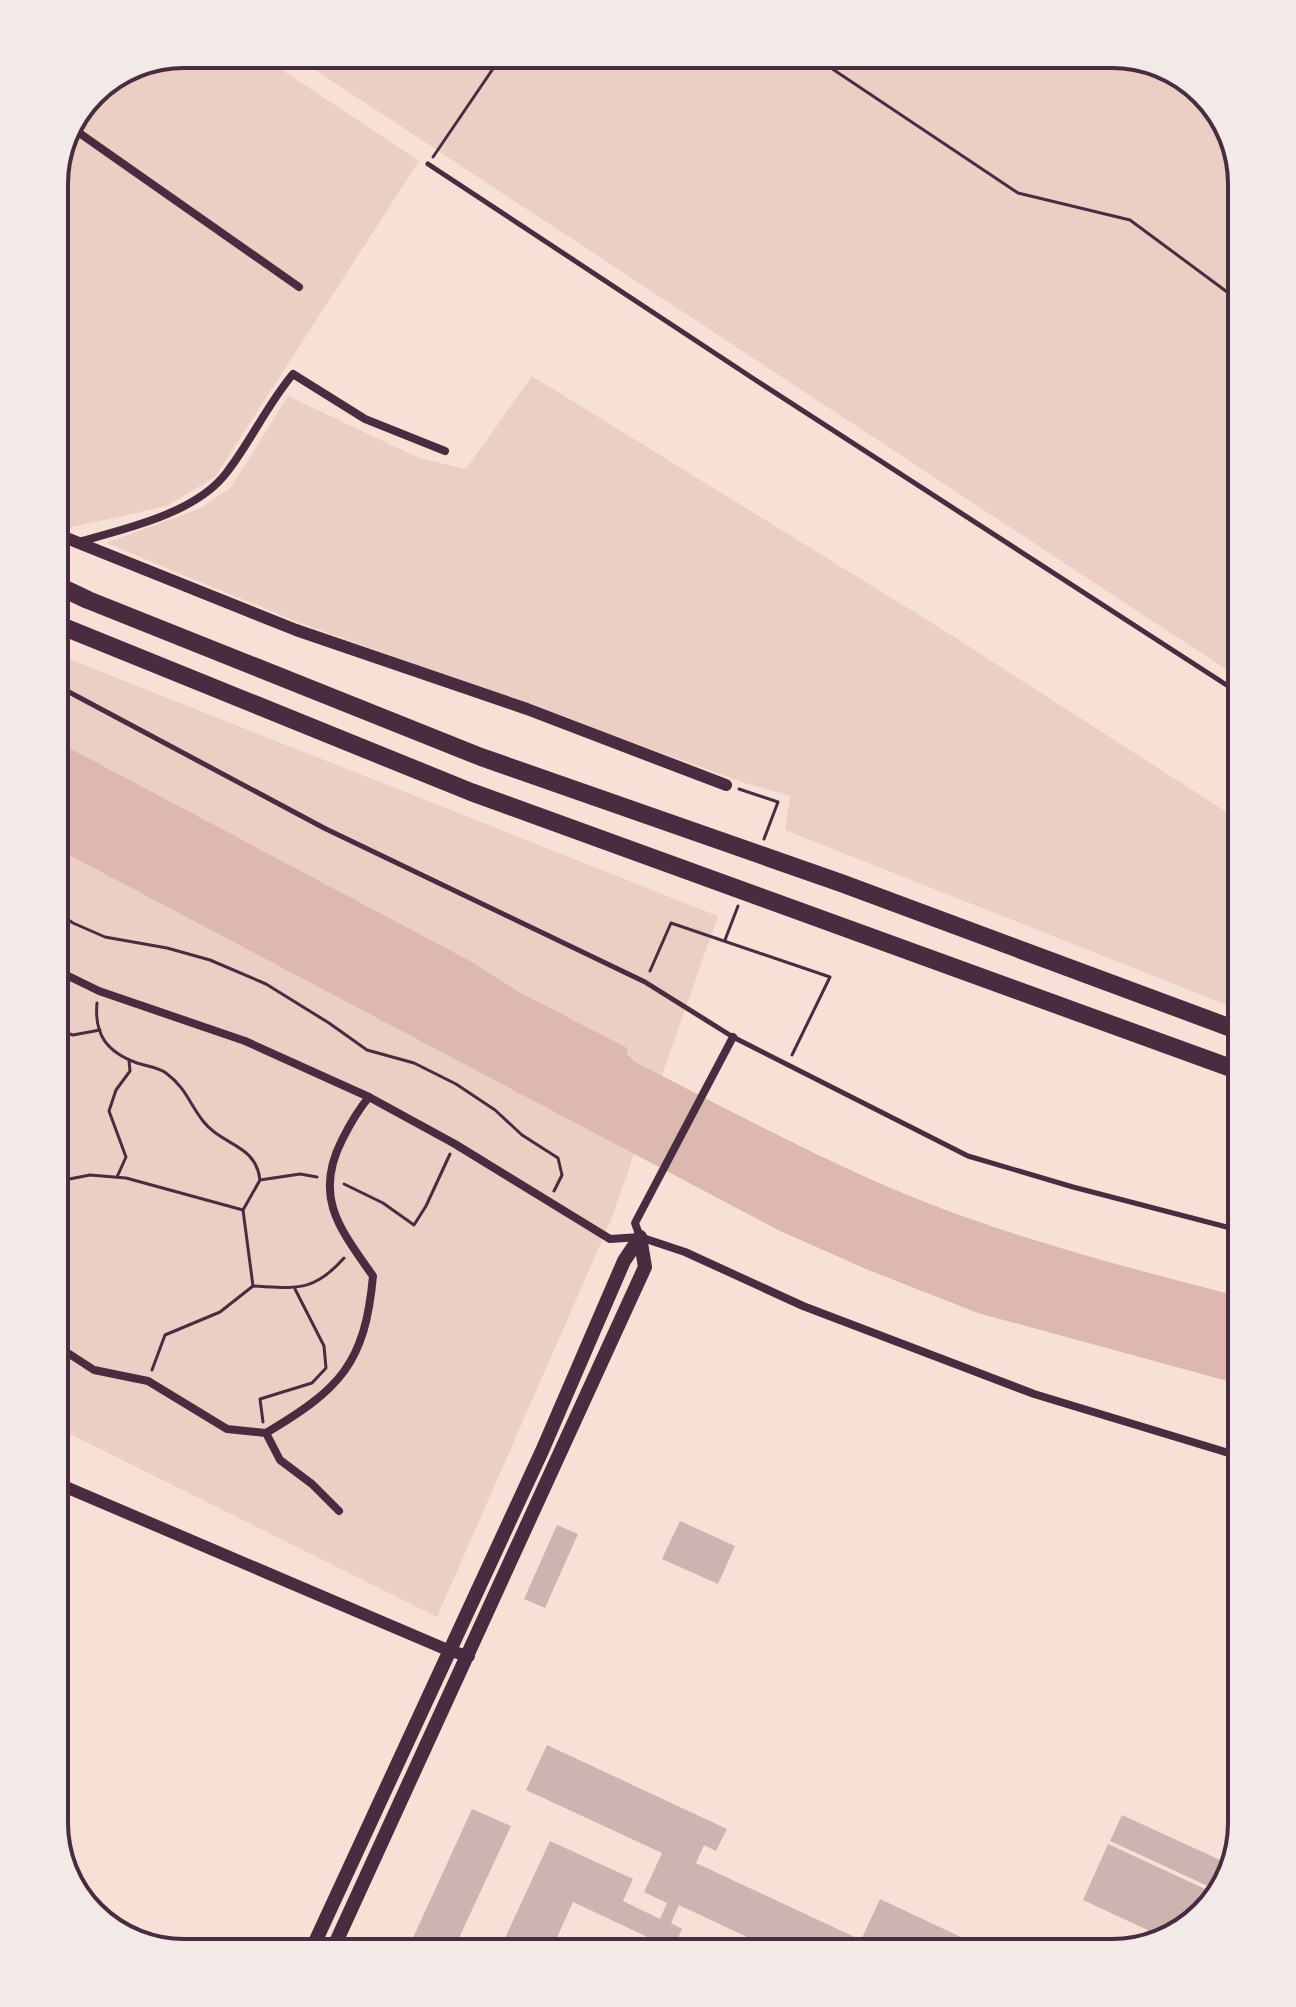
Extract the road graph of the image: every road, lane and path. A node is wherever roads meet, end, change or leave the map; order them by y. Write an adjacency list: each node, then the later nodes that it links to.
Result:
1 (493, 68): 4 (path)
2 (831, 68): 6 (path)
3 (80, 134): 5 (street)
4 (428, 164): 12 (lane)
5 (299, 287)
6 (1228, 293)
7 (445, 451): 9 (street)
8 (68, 538): 9 (street)
9 (77, 542): 14 (street)
10 (68, 591): 20 (highway)
11 (68, 629): 26 (highway)
12 (1228, 686)
13 (68, 691): 18 (lane)
14 (726, 785): 15 (path)
15 (778, 802)
16 (68, 920): 31 (path)
17 (68, 976): 19 (street)
18 (645, 982): 23 (lane); 25 (path)
19 (99, 991): 21 (path); 27 (street)
20 (1228, 1027)
21 (100, 1030): 22 (path); 24 (path)
22 (68, 1033)
23 (733, 1037): 25 (lane); 34 (street)
24 (129, 1059): 28 (path); 30 (path)
25 (787, 1066): 33 (lane)
26 (1228, 1067)
27 (369, 1097): 31 (street); 35 (street)
28 (117, 1177): 29 (path); 32 (path)
29 (68, 1179)
30 (260, 1180)
31 (549, 1201): 34 (street)
32 (243, 1210)
33 (1228, 1227)
34 (640, 1237): 40 (street); 43 (main road); 44 (main road)
35 (353, 1248): 36 (path); 39 (street)
36 (295, 1287): 38 (path); 39 (path)
37 (68, 1353): 38 (street)
38 (148, 1381): 39 (street)
39 (266, 1433): 42 (street)
40 (1228, 1453)
41 (68, 1488): 43 (street)
42 (339, 1511)
43 (450, 1651): 44 (street); 45 (main road)
44 (469, 1656): 46 (main road)
45 (316, 1939)
46 (338, 1939)

